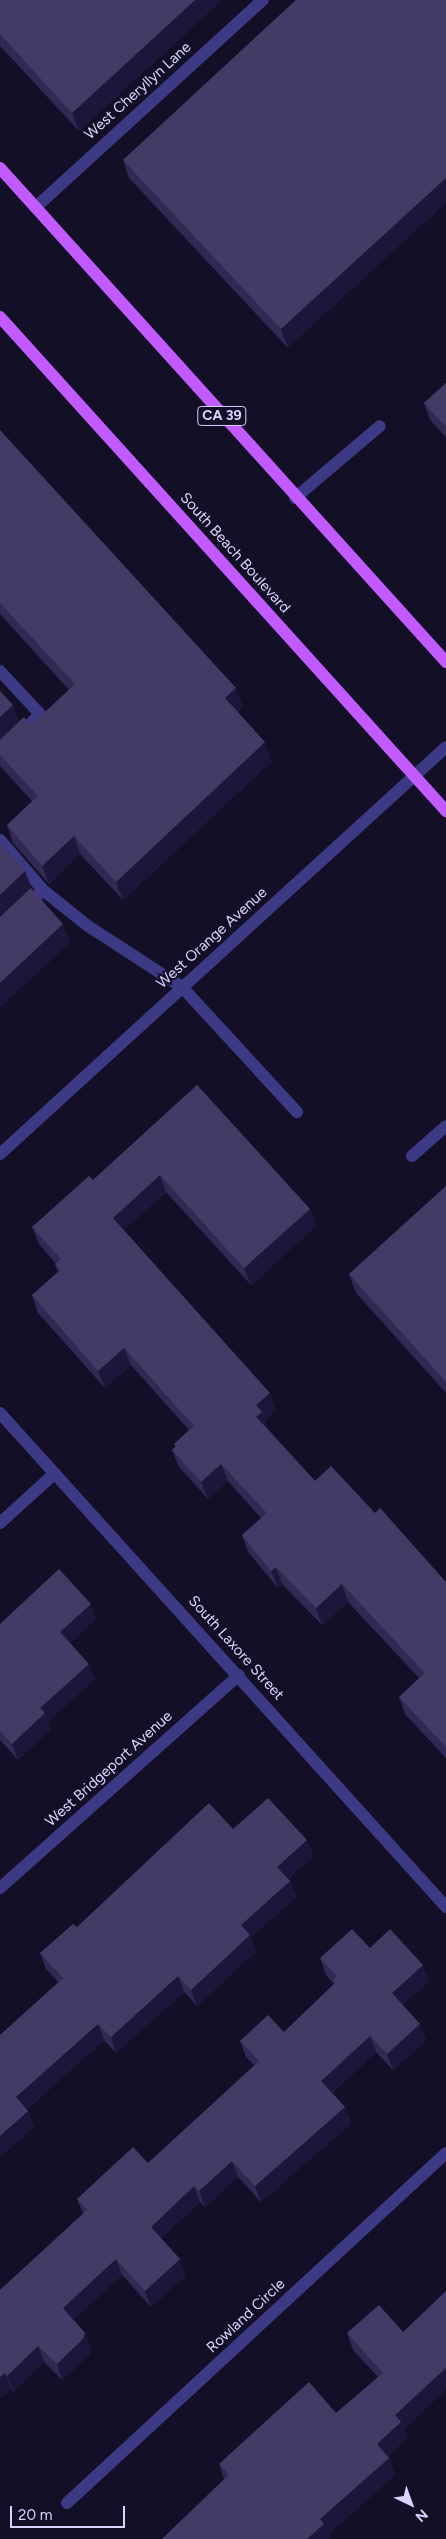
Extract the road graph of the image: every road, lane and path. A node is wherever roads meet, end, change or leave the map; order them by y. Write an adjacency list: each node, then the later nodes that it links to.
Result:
1 (263, 0): 3 (street, West Cheryllyn Lane)
2 (0, 168): 3 (main road, CA 39)
3 (36, 207): 6 (main road, CA 39)
4 (0, 317): 11 (main road, South Beach Boulevard)
5 (380, 426): 6 (street)
6 (295, 498): 7 (main road, CA 39)
7 (446, 662)
8 (0, 671): 10 (street)
9 (446, 747): 11 (street, West Orange Avenue)
10 (0, 754)
11 (414, 776): 12 (main road, South Beach Boulevard); 16 (street, West Orange Avenue)
12 (446, 811)
13 (0, 840): 14 (street)
14 (43, 890): 15 (street); 16 (street)
15 (14, 918)
16 (182, 987): 17 (street); 19 (street, West Orange Avenue)
17 (297, 1112)
18 (446, 1126): 20 (street)
19 (0, 1154)
20 (412, 1156)
21 (0, 1413): 22 (street, South Laxore Street)
22 (55, 1473): 23 (street); 24 (street, South Laxore Street)
23 (0, 1523)
24 (239, 1675): 25 (street, West Bridgeport Avenue); 26 (street, South Laxore Street)
25 (0, 1888)
26 (446, 1907)
27 (446, 2153): 28 (street, Rowland Circle)
28 (67, 2504)

